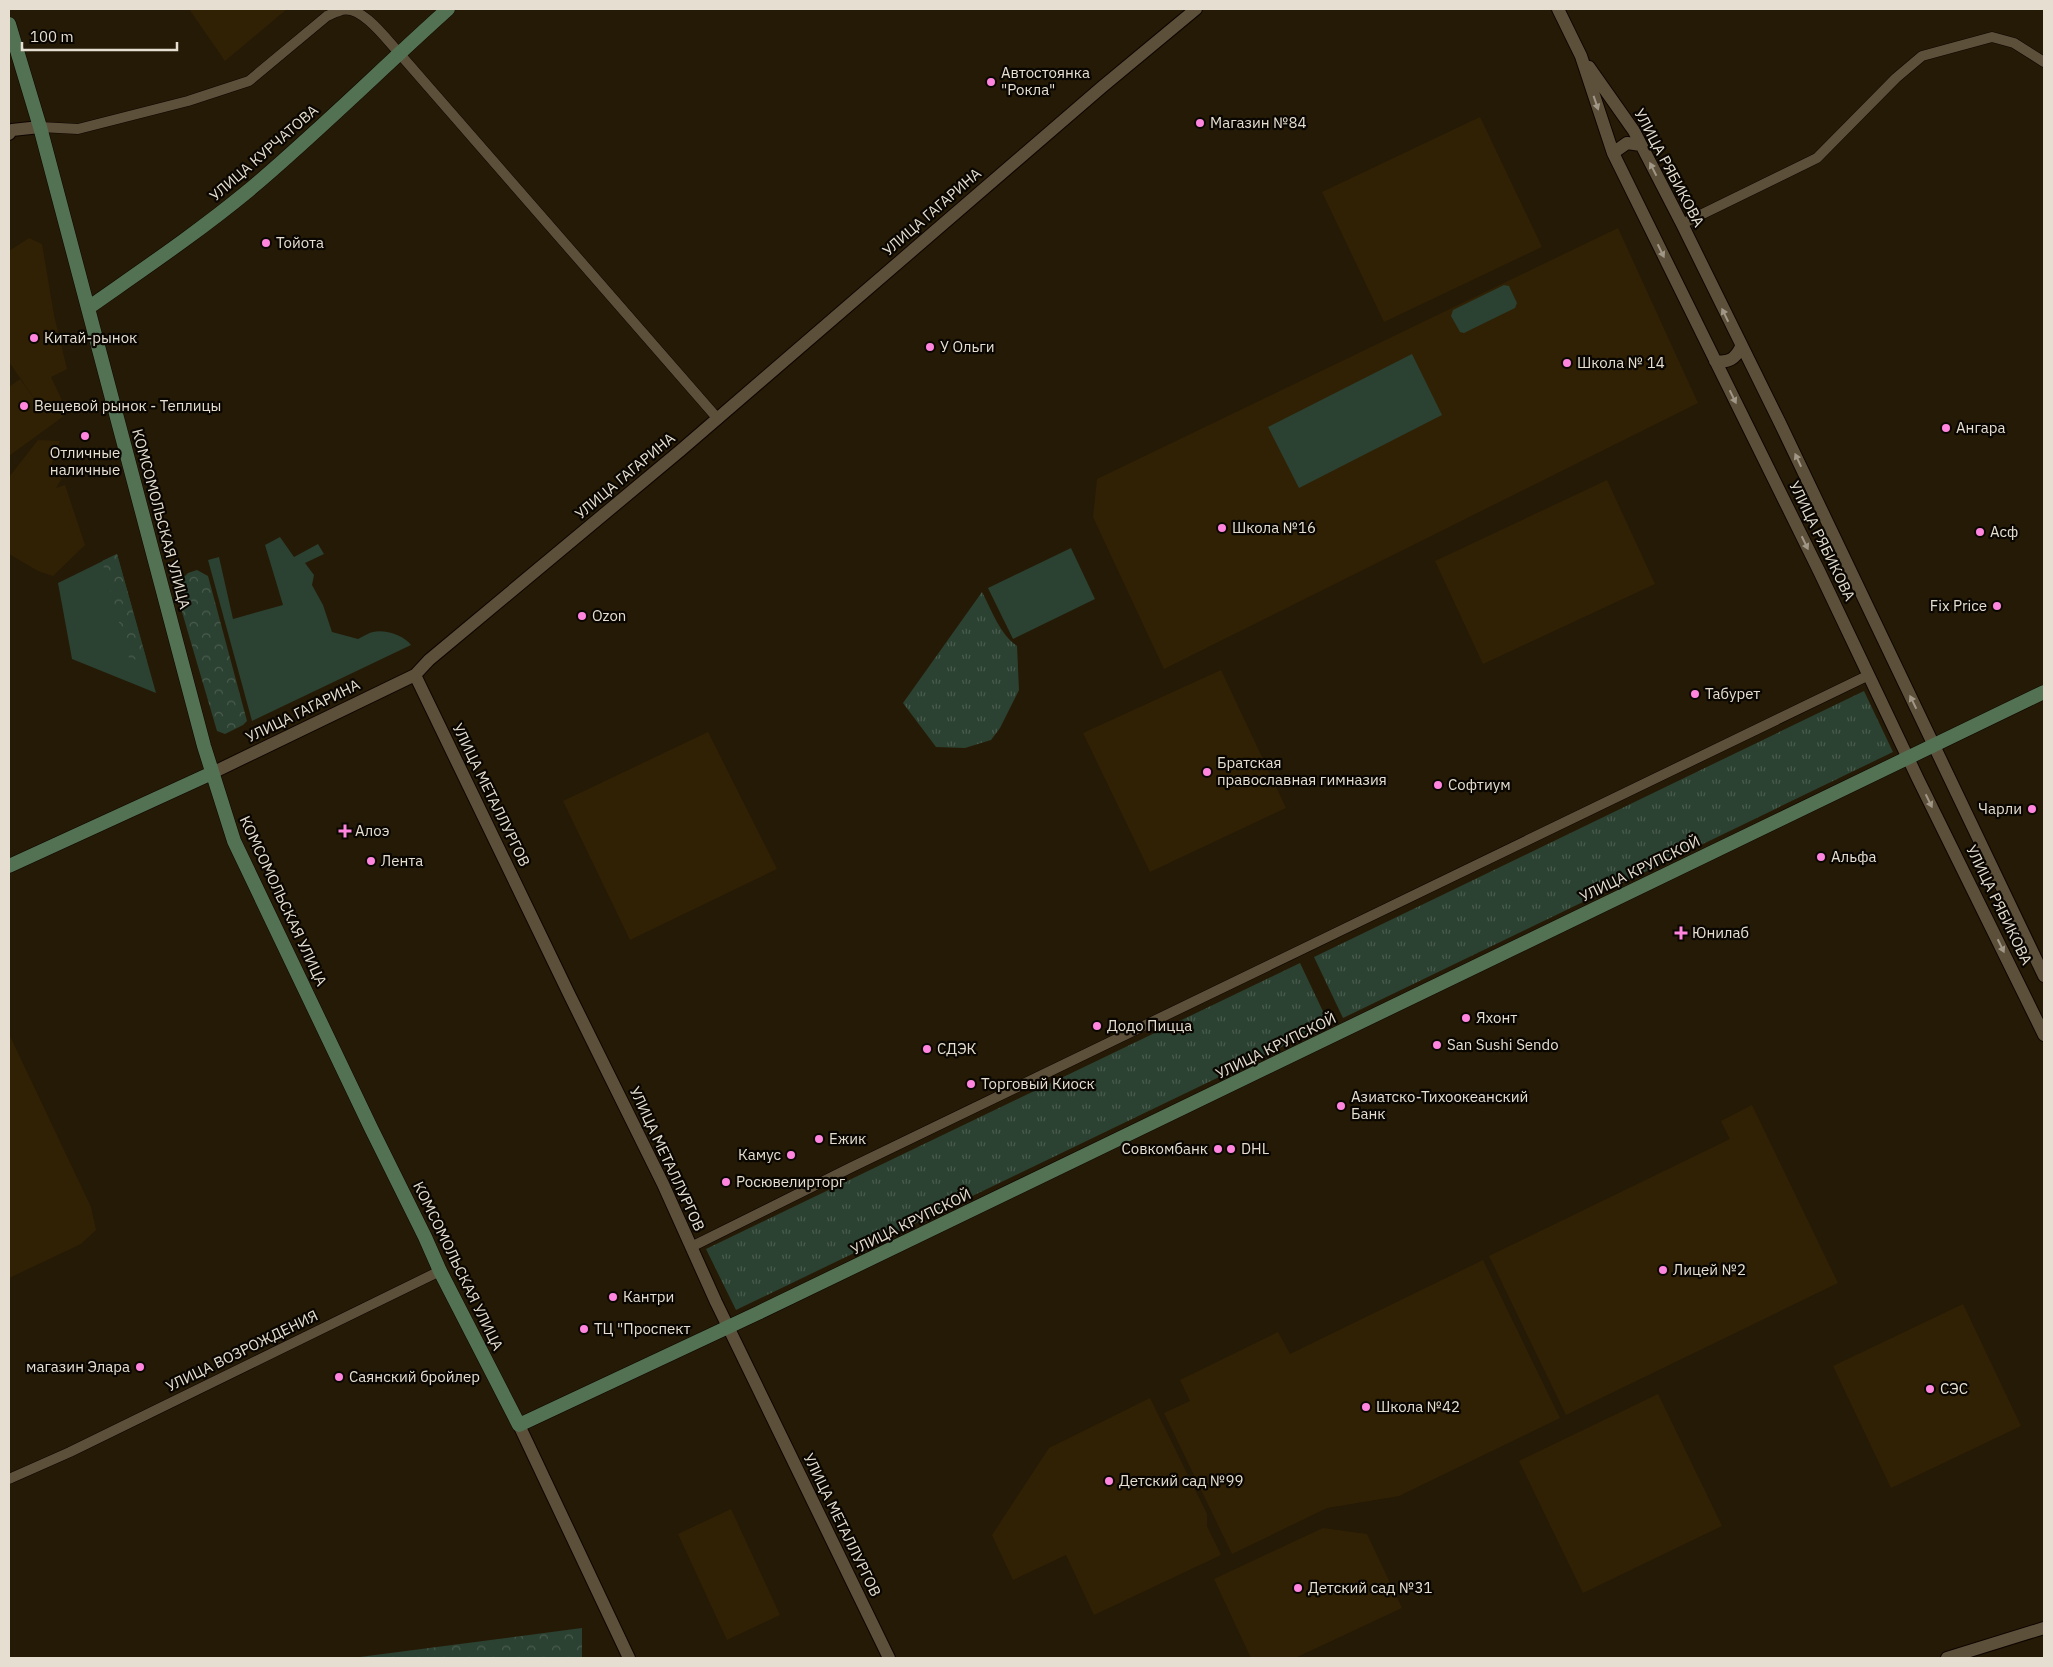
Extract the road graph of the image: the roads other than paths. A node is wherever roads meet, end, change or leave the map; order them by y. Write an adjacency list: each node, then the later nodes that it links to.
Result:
1 (448, 9): 5 (main road, УЛИЦА КУРЧАТОВА)
2 (1196, 9): 16 (street, УЛИЦА ГАГАРИНА)
3 (1558, 9): 6 (street, УЛИЦА РЯБИКОВА)
4 (9, 24): 8 (main road, КОМСОМОЛЬСКАЯ УЛИЦА)
5 (399, 53): 8 (street); 13 (main road, УЛИЦА КУРЧАТОВА); 16 (street)
6 (1581, 56): 10 (street, УЛИЦА РЯБИКОВА); 11 (street, УЛИЦА РЯБИКОВА, one-way to 11)
7 (2044, 62): 12 (street)
8 (40, 127): 9 (street); 13 (main road, КОМСОМОЛЬСКАЯ УЛИЦА)
9 (9, 134)
10 (1641, 145): 11 (street); 12 (street, УЛИЦА РЯБИКОВА, one-way to 10)
11 (1614, 153): 15 (street, УЛИЦА РЯБИКОВА, one-way to 15)
12 (1682, 224): 14 (street, УЛИЦА РЯБИКОВА, one-way to 12)
13 (88, 308): 22 (main road, КОМСОМОЛЬСКАЯ УЛИЦА)
14 (1741, 347): 15 (street); 20 (street, УЛИЦА РЯБИКОВА, one-way to 14)
15 (1715, 361): 18 (street, УЛИЦА РЯБИКОВА, one-way to 18)
16 (718, 418): 17 (street, УЛИЦА ГАГАРИНА)
17 (415, 675): 22 (street, УЛИЦА ГАГАРИНА); 26 (street, УЛИЦА МЕТАЛЛУРГОВ)
18 (1868, 676): 21 (street, УЛИЦА РЯБИКОВА); 26 (street)
19 (2044, 692): 20 (main road, УЛИЦА КРУПСКОЙ)
20 (1934, 746): 21 (main road, УЛИЦА КРУПСКОЙ); 24 (street, УЛИЦА РЯБИКОВА)
21 (1909, 756): 25 (street, УЛИЦА РЯБИКОВА, one-way to 25); 28 (main road, УЛИЦА КРУПСКОЙ)
22 (212, 772): 23 (main road, УЛИЦА ГАГАРИНА); 27 (main road, КОМСОМОЛЬСКАЯ УЛИЦА)
23 (9, 866)
24 (2044, 976)
25 (2044, 1035)
26 (691, 1247): 28 (street, УЛИЦА МЕТАЛЛУРГОВ)
27 (440, 1270): 29 (main road, КОМСОМОЛЬСКАЯ УЛИЦА); 30 (street, УЛИЦА ВОЗРОЖДЕНИЯ)
28 (728, 1328): 29 (main road, УЛИЦА КРУПСКОЙ); 33 (street, УЛИЦА МЕТАЛЛУРГОВ)
29 (519, 1425): 32 (street, КОМСОМОЛЬСКАЯ УЛИЦА)
30 (9, 1479)
31 (2044, 1628): 34 (street)
32 (629, 1658)
33 (889, 1658)
34 (1948, 1658)

